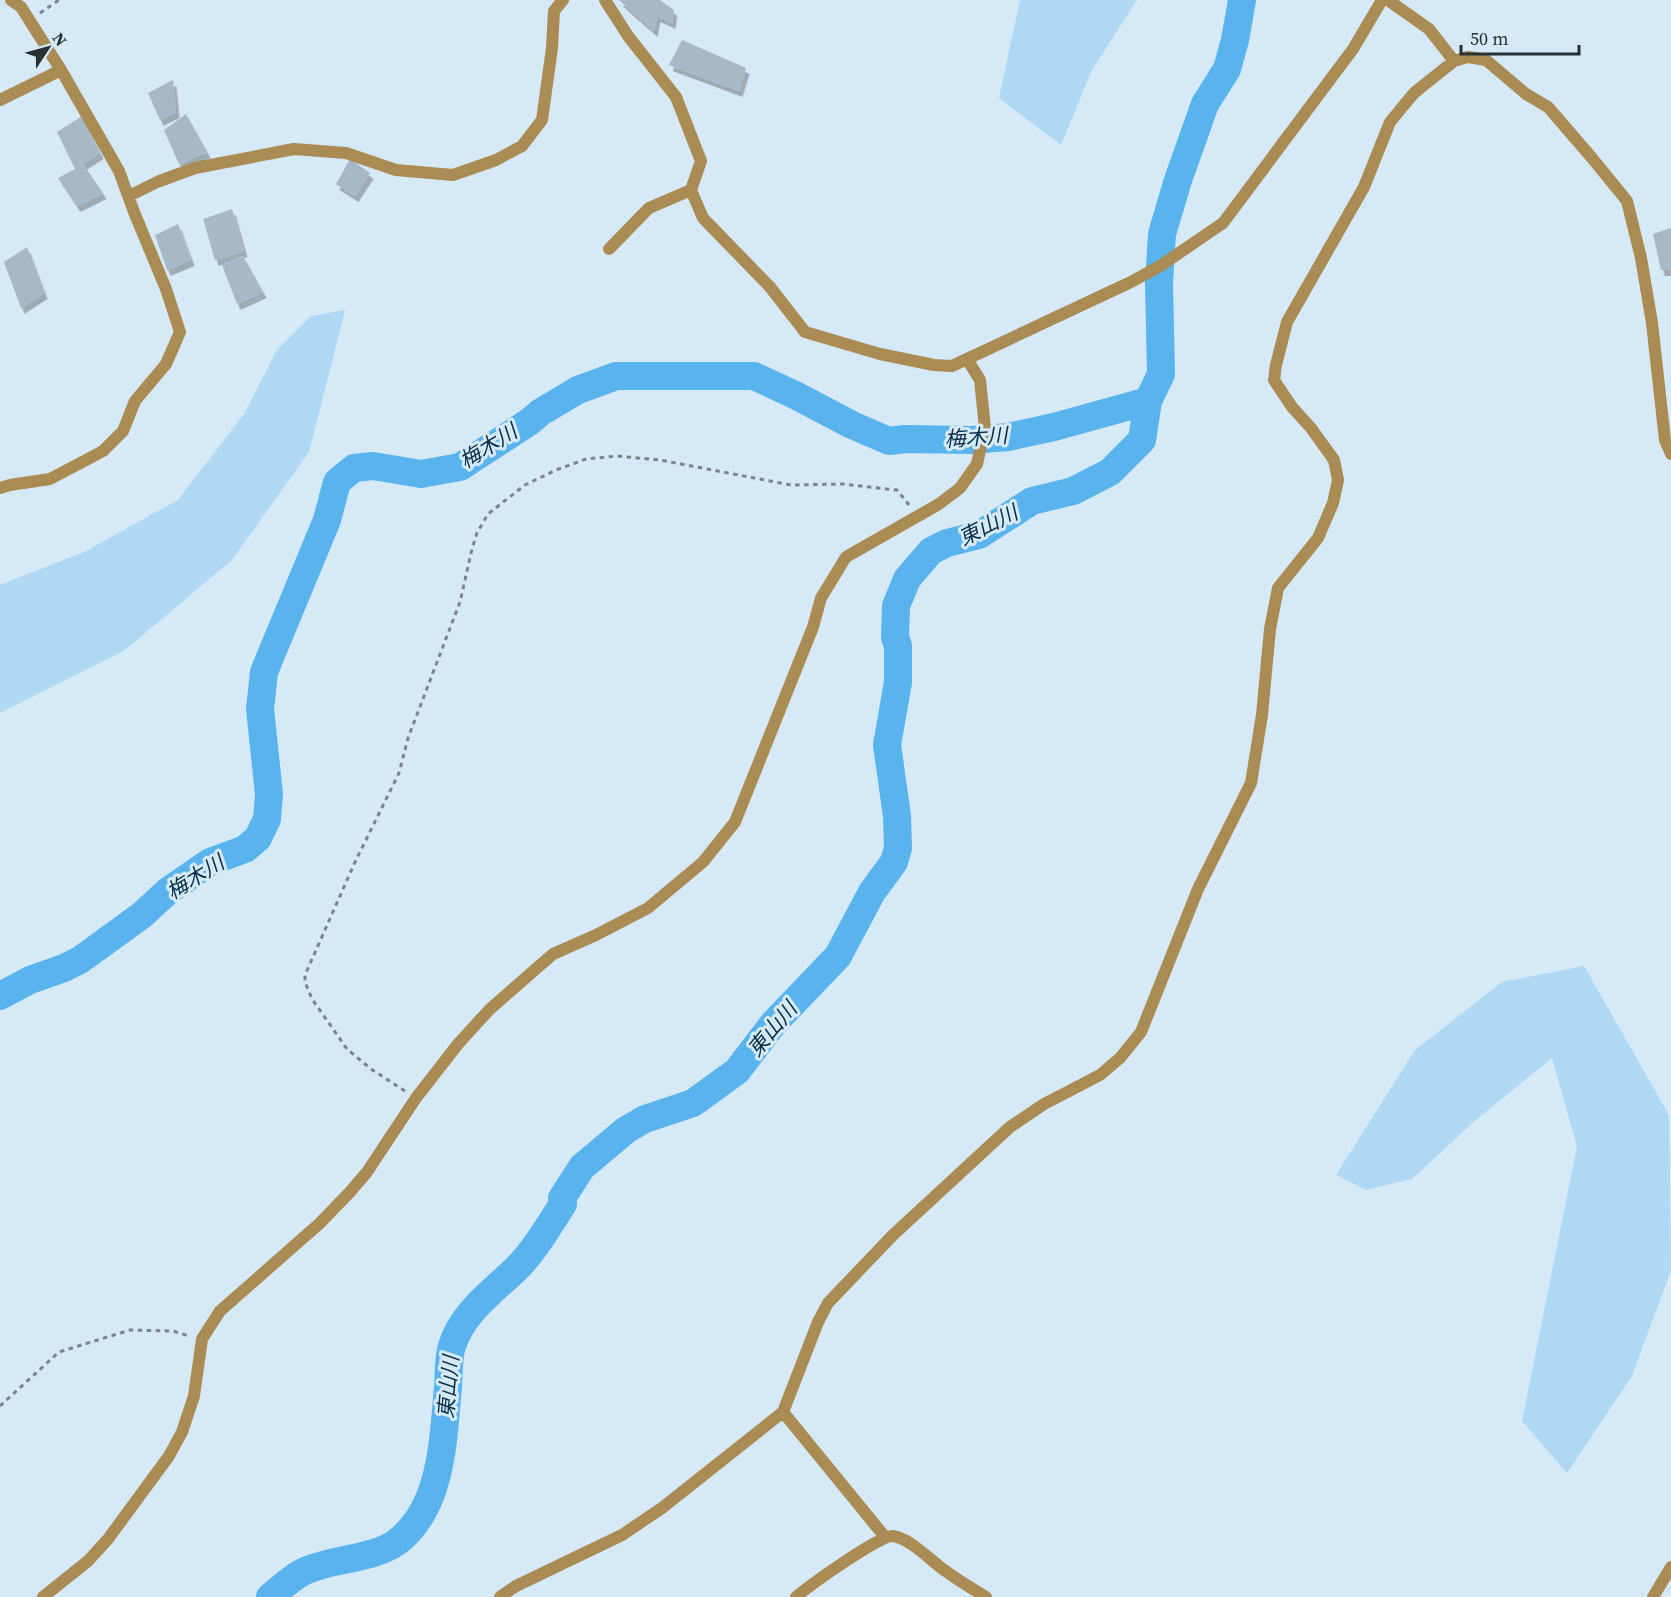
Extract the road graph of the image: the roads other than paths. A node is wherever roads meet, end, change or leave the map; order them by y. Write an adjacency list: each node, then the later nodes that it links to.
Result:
1 (11, 0): 7 (street)
2 (563, 0): 10 (street)
3 (605, 0): 9 (street)
4 (1382, 0): 12 (street)
5 (1388, 0): 6 (street)
6 (1454, 61): 13 (street); 15 (street)
7 (61, 70): 8 (street); 10 (street)
8 (0, 100)
9 (691, 190): 11 (street); 12 (street)
10 (129, 196): 14 (street)
11 (609, 249)
12 (968, 359): 18 (street)
13 (1671, 454)
14 (0, 488)
15 (783, 1412): 16 (street); 19 (street)
16 (885, 1537): 20 (street); 21 (street)
17 (1671, 1567): 22 (street)
18 (43, 1597)
19 (500, 1597)
20 (796, 1597)
21 (986, 1597)
22 (1653, 1597)

